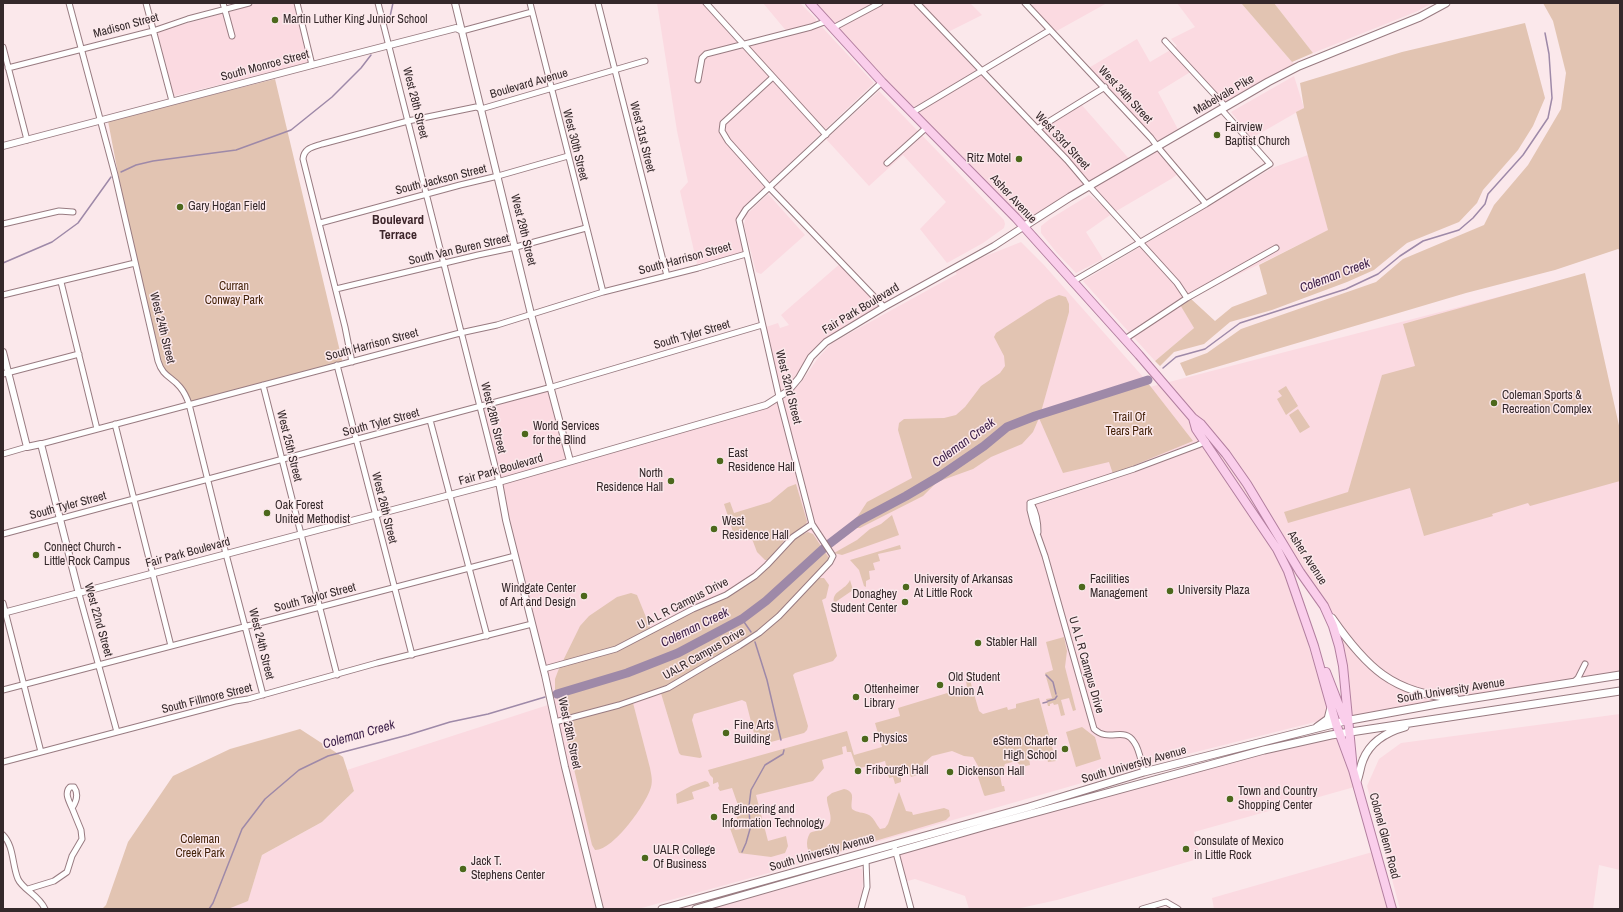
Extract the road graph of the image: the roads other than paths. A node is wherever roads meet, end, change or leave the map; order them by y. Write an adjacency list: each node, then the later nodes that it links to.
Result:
1 (69, 3): 28 (street, West 24th Street)
2 (146, 3): 21 (street)
3 (223, 3): 16 (street)
4 (249, 3): 16 (street, Madison Street)
5 (297, 3): 30 (street)
6 (378, 3): 26 (street, West 28th Street)
7 (455, 3): 22 (street, West 29th Street)
8 (530, 3): 17 (street, West 30th Street)
9 (598, 3): 32 (street, West 31st Street)
10 (706, 3): 25 (street)
11 (810, 3): 18 (main road, Asher Avenue)
12 (880, 3): 19 (street)
13 (917, 3): 33 (street, West 33rd Street)
14 (1025, 3): 20 (street, West 34th Street)
15 (1446, 3): 40 (main road, Mabelvale Pike)
16 (225, 9): 21 (street, Madison Street); 23 (street)
17 (532, 12): 22 (street, South Monroe Street); 38 (street, West 30th Street)
18 (827, 21): 19 (main road, Asher Avenue); 25 (street)
19 (833, 28): 36 (main road, Asher Avenue)
20 (1050, 30): 33 (street); 37 (street, West 34th Street)
21 (153, 31): 28 (street, Madison Street); 39 (street)
22 (462, 31): 26 (street, South Monroe Street); 41 (street, West 29th Street)
23 (232, 36)
24 (1165, 41): 40 (street)
25 (743, 44): 34 (street); 35 (street)
26 (389, 45): 30 (street, South Monroe Street); 44 (street, West 28th Street)
27 (3, 47): 31 (street)
28 (81, 49): 31 (street, Madison Street); 43 (street, West 24th Street)
29 (645, 61): 32 (street, Boulevard Avenue)
30 (312, 65): 39 (street, South Monroe Street)
31 (8, 68): 48 (street)
32 (615, 69): 38 (street, Boulevard Avenue); 69 (street, West 31st Street)
33 (982, 71): 42 (street); 46 (street, West 33rd Street)
34 (772, 77): 47 (street); 55 (street)
35 (698, 80)
36 (882, 82): 42 (main road, Asher Avenue); 47 (street)
37 (1105, 87): 46 (street); 50 (street, West 34th Street)
38 (551, 88): 41 (street, Boulevard Avenue); 51 (street, West 30th Street)
39 (172, 101): 43 (street, South Monroe Street)
40 (1223, 108): 50 (main road, Mabelvale Pike); 57 (street)
41 (481, 109): 44 (street, Boulevard Avenue); 53 (street, West 29th Street)
42 (913, 112): 45 (main road, Asher Avenue)
43 (101, 121): 48 (street, South Monroe Street); 67 (street, West 24th Street)
44 (408, 122): 56 (street, West 28th Street); 59 (street, Boulevard Avenue)
45 (927, 127): 52 (street); 61 (main road, Asher Avenue)
46 (1037, 129): 54 (street, West 33rd Street)
47 (826, 135): 55 (street)
48 (27, 140): 49 (street, South Monroe Street)
49 (3, 146)
50 (1156, 146): 54 (main road, Mabelvale Pike); 57 (street, West 34th Street)
51 (568, 156): 53 (street, South Jackson Street); 62 (street, West 30th Street)
52 (887, 163)
53 (498, 176): 56 (street, South Jackson Street); 64 (street, West 29th Street)
54 (1089, 186): 61 (main road, Mabelvale Pike); 63 (street, West 33rd Street)
55 (769, 187): 66 (street, West 32nd Street); 76 (street)
56 (427, 194): 59 (street, South Jackson Street); 68 (street, West 28th Street)
57 (1206, 204): 63 (street)
58 (72, 212): 60 (street)
59 (320, 223): 72 (street)
60 (3, 224)
61 (1023, 227): 71 (main road, Asher Avenue); 76 (street, Fair Park Boulevard)
62 (586, 228): 64 (street, South Van Buren Street); 73 (street, West 30th Street)
63 (1141, 243): 71 (street); 75 (street, West 33rd Street)
64 (516, 247): 68 (street, South Van Buren Street); 77 (street, West 29th Street)
65 (1276, 248): 75 (street)
66 (746, 254): 69 (street, South Harrison Street); 78 (street, West 32nd Street)
67 (136, 263): 70 (street); 89 (street, West 24th Street)
68 (443, 263): 72 (street, South Van Buren Street); 79 (street, West 28th Street)
69 (667, 276): 73 (street, South Harrison Street)
70 (61, 282): 74 (street); 82 (street)
71 (1072, 282): 80 (main road, Asher Avenue)
72 (336, 290): 83 (street)
73 (603, 292): 77 (street, South Harrison Street)
74 (3, 295)
75 (1187, 298): 80 (street)
76 (884, 307): 88 (street, Fair Park Boulevard)
77 (531, 314): 79 (street, South Harrison Street); 87 (street, West 29th Street)
78 (762, 325): 87 (street, South Tyler Street); 88 (street, West 32nd Street)
79 (460, 333): 83 (street, South Harrison Street); 90 (street, West 28th Street)
80 (1125, 339): 91 (main road, Asher Avenue)
81 (3, 352): 85 (street)
82 (79, 354): 85 (street); 94 (street)
83 (352, 362): 84 (street, South Harrison Street)
84 (337, 365): 86 (street, South Harrison Street); 96 (street, West 26th Street)
85 (6, 373): 99 (street)
86 (263, 385): 89 (street, South Harrison Street); 101 (street, West 25th Street)
87 (552, 387): 90 (street, South Tyler Street); 102 (street, West 29th Street)
88 (780, 397): 102 (street, Fair Park Boulevard); 109 (street, West 32nd Street)
89 (189, 404): 93 (street, South Harrison Street); 103 (street, West 24th Street)
90 (479, 406): 92 (street, South Tyler Street); 104 (street, West 28th Street)
91 (1193, 418): 95 (main road, Asher Avenue); 97 (main road, Asher Avenue)
92 (430, 420): 96 (street, South Tyler Street); 105 (street)
93 (115, 424): 94 (street, South Harrison Street); 106 (street)
94 (97, 429): 98 (street, South Harrison Street)
95 (1212, 437): 97 (street, U A L R Campus Drive); 120 (main road, Asher Avenue)
96 (356, 439): 101 (street, South Tyler Street); 107 (street, West 26th Street)
97 (1205, 442): 127 (main road, Asher Avenue); 152 (street, U A L R Campus Drive)
98 (41, 444): 99 (street, South Harrison Street); 108 (street, West 22nd Street)
99 (27, 447): 100 (street, South Harrison Street)
100 (3, 454)
101 (282, 459): 103 (street, South Tyler Street); 111 (street, West 25th Street)
102 (570, 461): 104 (street, Fair Park Boulevard)
103 (208, 479): 106 (street, South Tyler Street); 112 (street, West 24th Street)
104 (499, 482): 105 (street, Fair Park Boulevard); 113 (street, West 28th Street)
105 (450, 495): 107 (street, Fair Park Boulevard); 115 (street)
106 (134, 499): 108 (street, South Tyler Street); 116 (street)
107 (376, 515): 111 (street, Fair Park Boulevard); 117 (street, West 26th Street)
108 (60, 519): 110 (street, South Tyler Street); 118 (street, West 22nd Street)
109 (812, 524): 114 (street, West 32nd Street); 131 (street, U A L R Campus Drive)
110 (3, 534)
111 (302, 534): 112 (street, Fair Park Boulevard); 121 (street, West 25th Street)
112 (226, 554): 116 (street, Fair Park Boulevard); 124 (street, West 24th Street)
113 (515, 556): 115 (street, South Taylor Street); 123 (street, West 28th Street)
114 (833, 556): 142 (street, UALR Campus Drive)
115 (469, 568): 117 (street, South Taylor Street); 125 (street)
116 (153, 573): 118 (street, Fair Park Boulevard); 126 (street)
117 (394, 587): 121 (street, South Taylor Street); 128 (street, West 26th Street)
118 (79, 594): 122 (street, Fair Park Boulevard); 130 (street, West 22nd Street)
119 (3, 603): 122 (street)
120 (1324, 606): 139 (main road); 141 (main road, Asher Avenue)
121 (320, 607): 124 (street, South Taylor Street); 132 (street, West 25th Street)
122 (4, 613): 135 (street)
123 (532, 624): 125 (street, South Fillmore Street); 131 (street, West 28th Street)
124 (246, 626): 126 (street, South Taylor Street); 138 (street, West 24th Street)
125 (487, 636): 128 (street, South Fillmore Street)
126 (171, 646): 130 (street, South Taylor Street)
127 (1314, 646): 140 (main road, Asher Avenue); 141 (main road)
128 (412, 655): 132 (street, South Fillmore Street)
129 (1585, 664): 134 (street)
130 (99, 665): 135 (street, South Taylor Street); 146 (street, West 22nd Street)
131 (544, 669): 142 (street, West 28th Street)
132 (337, 675): 138 (street, South Fillmore Street)
133 (1620, 675): 134 (main road, South University Avenue)
134 (1573, 682): 139 (main road, South University Avenue)
135 (24, 684): 136 (street, South Taylor Street); 149 (street)
136 (3, 690)
137 (1620, 691): 143 (main road, South University Avenue)
138 (263, 695): 146 (street, South Fillmore Street)
139 (1482, 697): 141 (main road, South University Avenue)
140 (1331, 705): 144 (main road, Asher Avenue); 145 (main road)
141 (1347, 721): 144 (main road, South University Avenue); 147 (main road, Colonel Glenn Road)
142 (555, 722): 161 (street, West 28th Street)
143 (1422, 722): 147 (main road, South University Avenue); 153 (main road)
144 (1336, 724): 145 (main road, South University Avenue); 148 (main road, Asher Avenue)
145 (1315, 729): 152 (main road, South University Avenue)
146 (117, 732): 149 (street, South Fillmore Street)
147 (1349, 732): 148 (main road, South University Avenue); 151 (main road, Colonel Glenn Road)
148 (1340, 734): 151 (main road, Colonel Glenn Road); 157 (main road, South University Avenue)
149 (41, 752): 150 (street, South Fillmore Street)
150 (3, 762)
151 (1353, 770): 153 (main road, Colonel Glenn Road)
152 (1144, 772): 156 (main road, South University Avenue)
153 (1357, 781): 168 (main road, Colonel Glenn Road)
154 (72, 808): 159 (street)
155 (3, 835): 159 (street)
156 (894, 844): 157 (street); 162 (main road, South University Avenue)
157 (896, 852): 158 (main road, South University Avenue); 165 (street)
158 (866, 860): 163 (main road, South University Avenue); 164 (street)
159 (28, 889): 160 (street)
160 (45, 909)
161 (600, 909)
162 (662, 909)
163 (696, 909)
164 (861, 909)
165 (911, 909)
166 (1142, 909): 167 (street)
167 (1178, 909)
168 (1392, 909)

